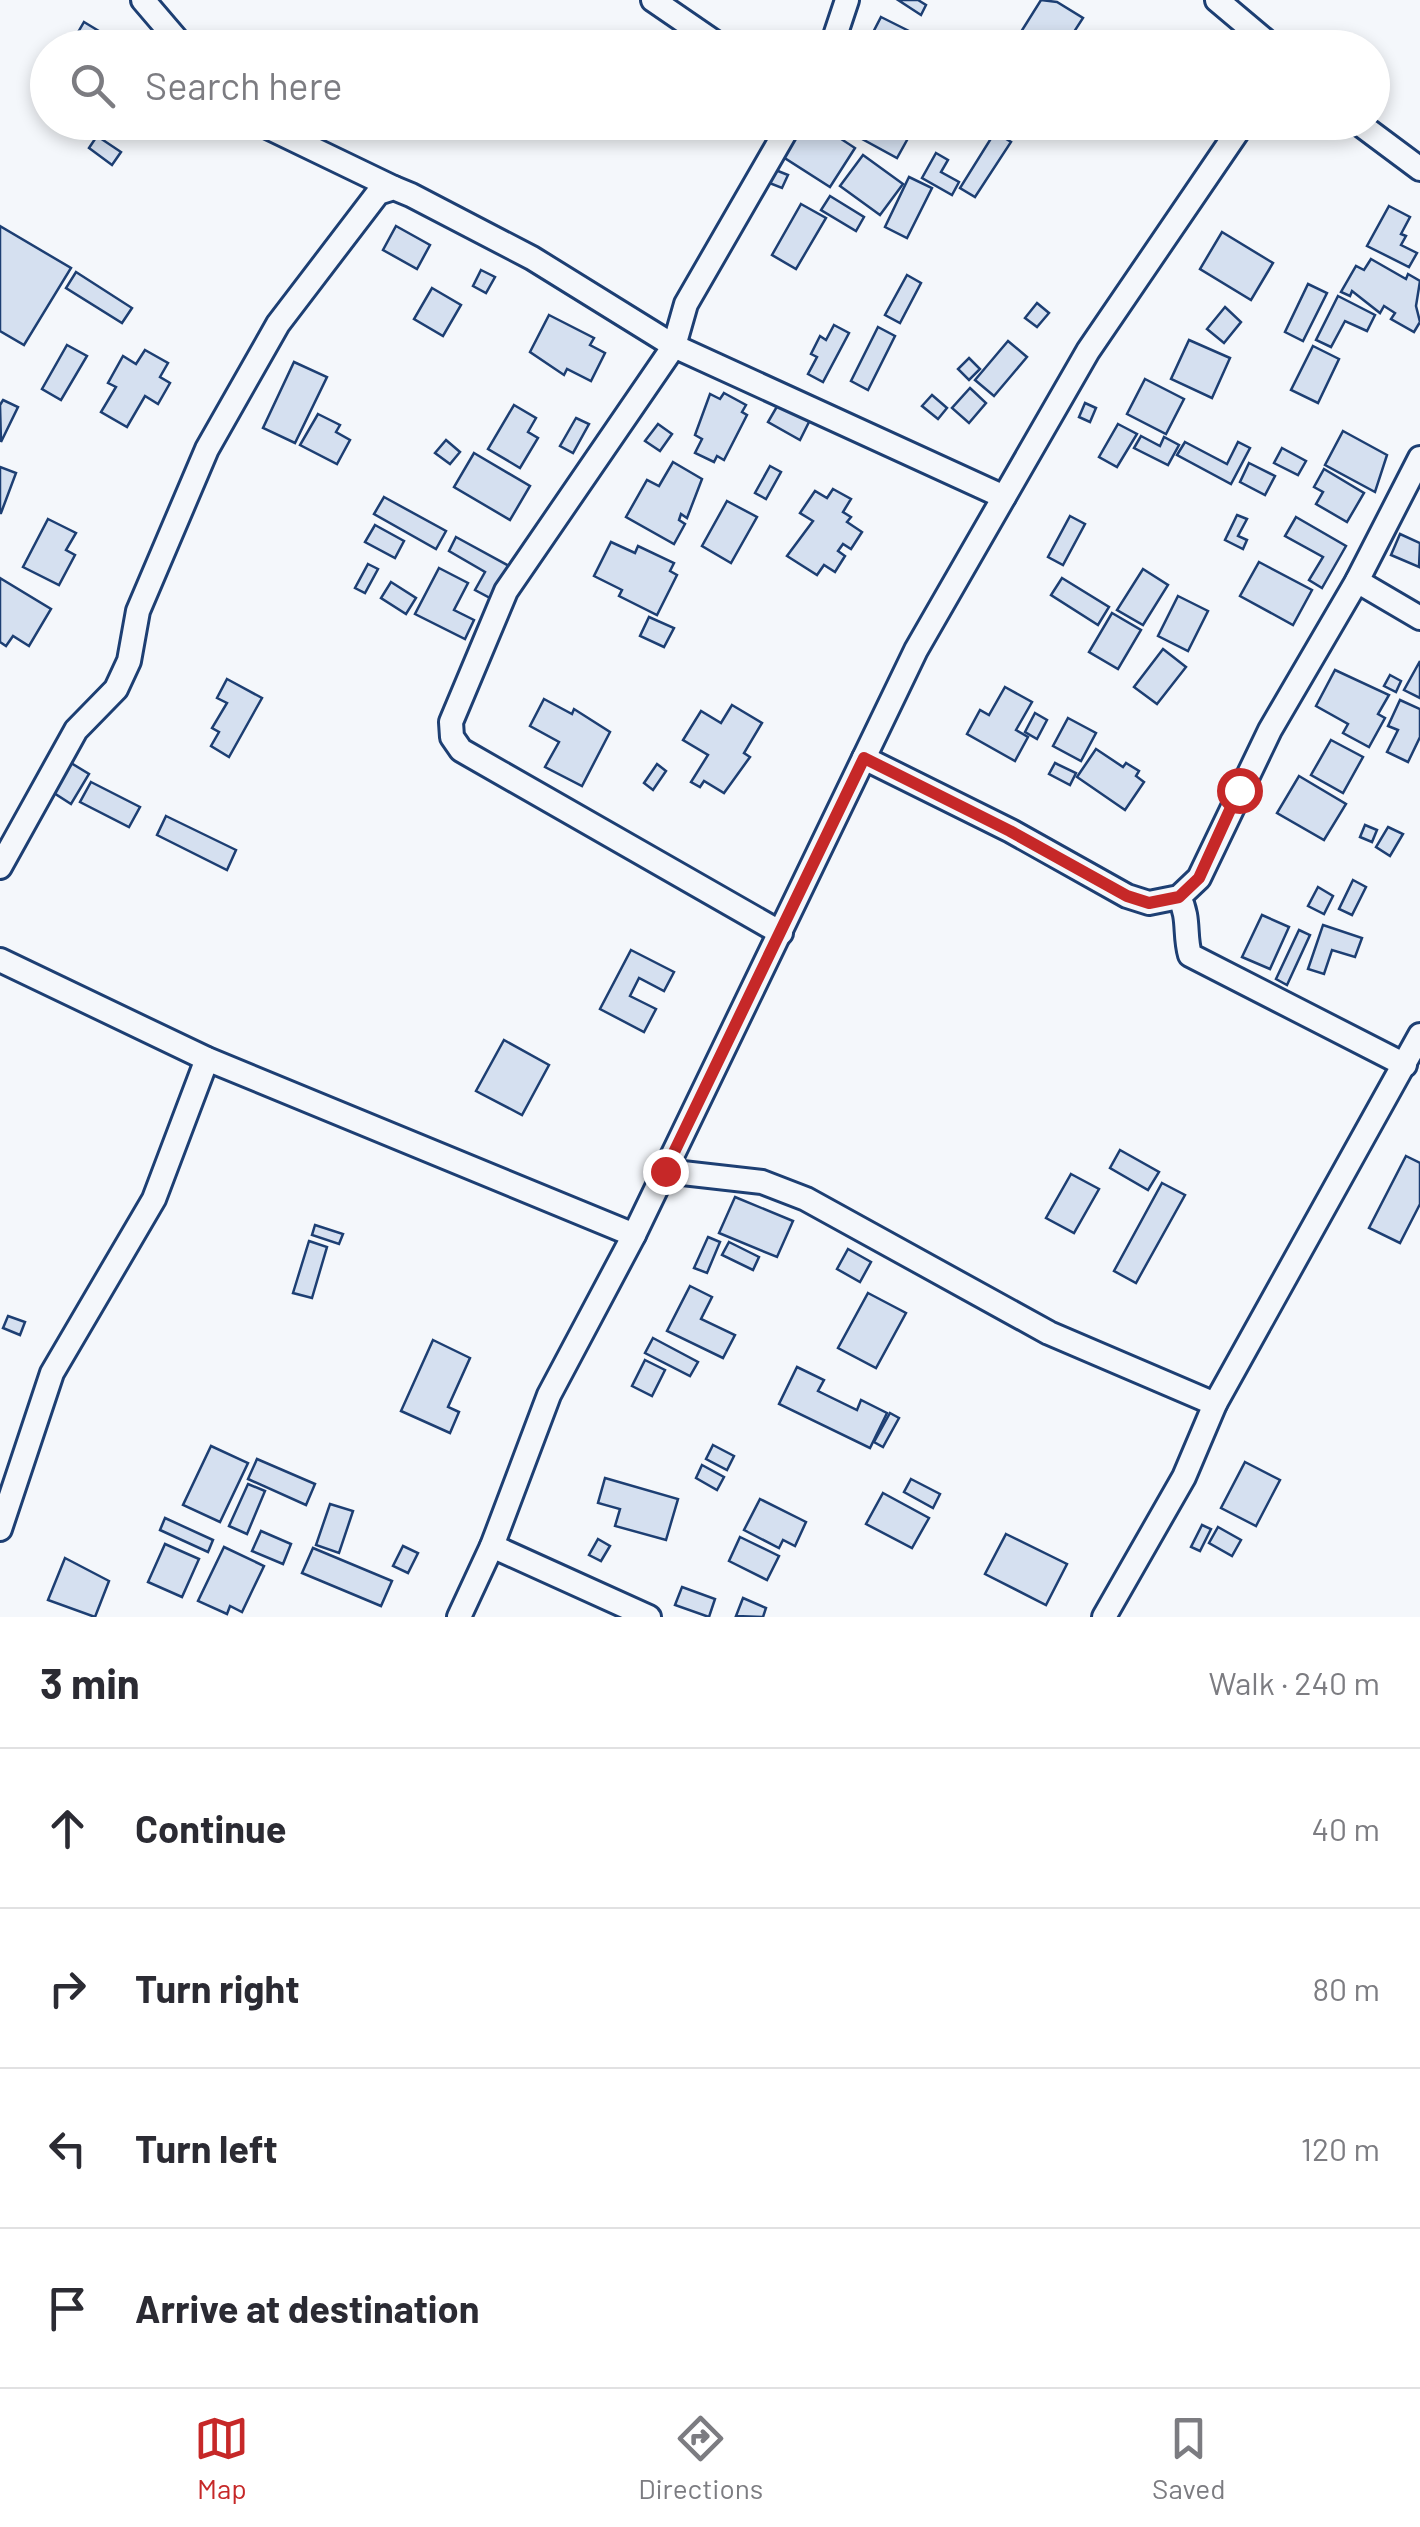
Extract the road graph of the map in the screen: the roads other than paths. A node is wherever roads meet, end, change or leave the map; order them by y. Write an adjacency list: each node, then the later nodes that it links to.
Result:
1 (144, 0): 5 (street)
2 (653, 0): 6 (street)
3 (847, 0): 7 (street)
4 (1217, 0): 8 (street)
5 (169, 30)
6 (697, 30)
7 (836, 30)
8 (1253, 30)
9 (294, 140): 14 (street)
10 (781, 140): 15 (street)
11 (1232, 140): 17 (street)
12 (1381, 140): 13 (street)
13 (1420, 169)
14 (394, 188): 15 (street); 21 (street)
15 (674, 346): 17 (street); 23 (street)
16 (1420, 458): 18 (street)
17 (1004, 497): 20 (street)
18 (1356, 581): 19 (street); 22 (street)
19 (1420, 618)
20 (864, 758): 22 (street); 23 (street)
21 (0, 867)
22 (1179, 897): 27 (street)
23 (780, 933): 28 (street)
24 (0, 960): 26 (street)
25 (1420, 1035): 27 (street)
26 (207, 1059): 29 (street); 31 (street)
27 (1406, 1065): 30 (street)
28 (665, 1171): 29 (street); 30 (street)
29 (634, 1236): 32 (street)
30 (1215, 1404): 35 (street)
31 (0, 1529)
32 (492, 1546): 33 (street); 34 (street)
33 (459, 1617)
34 (649, 1617)
35 (1104, 1617)

